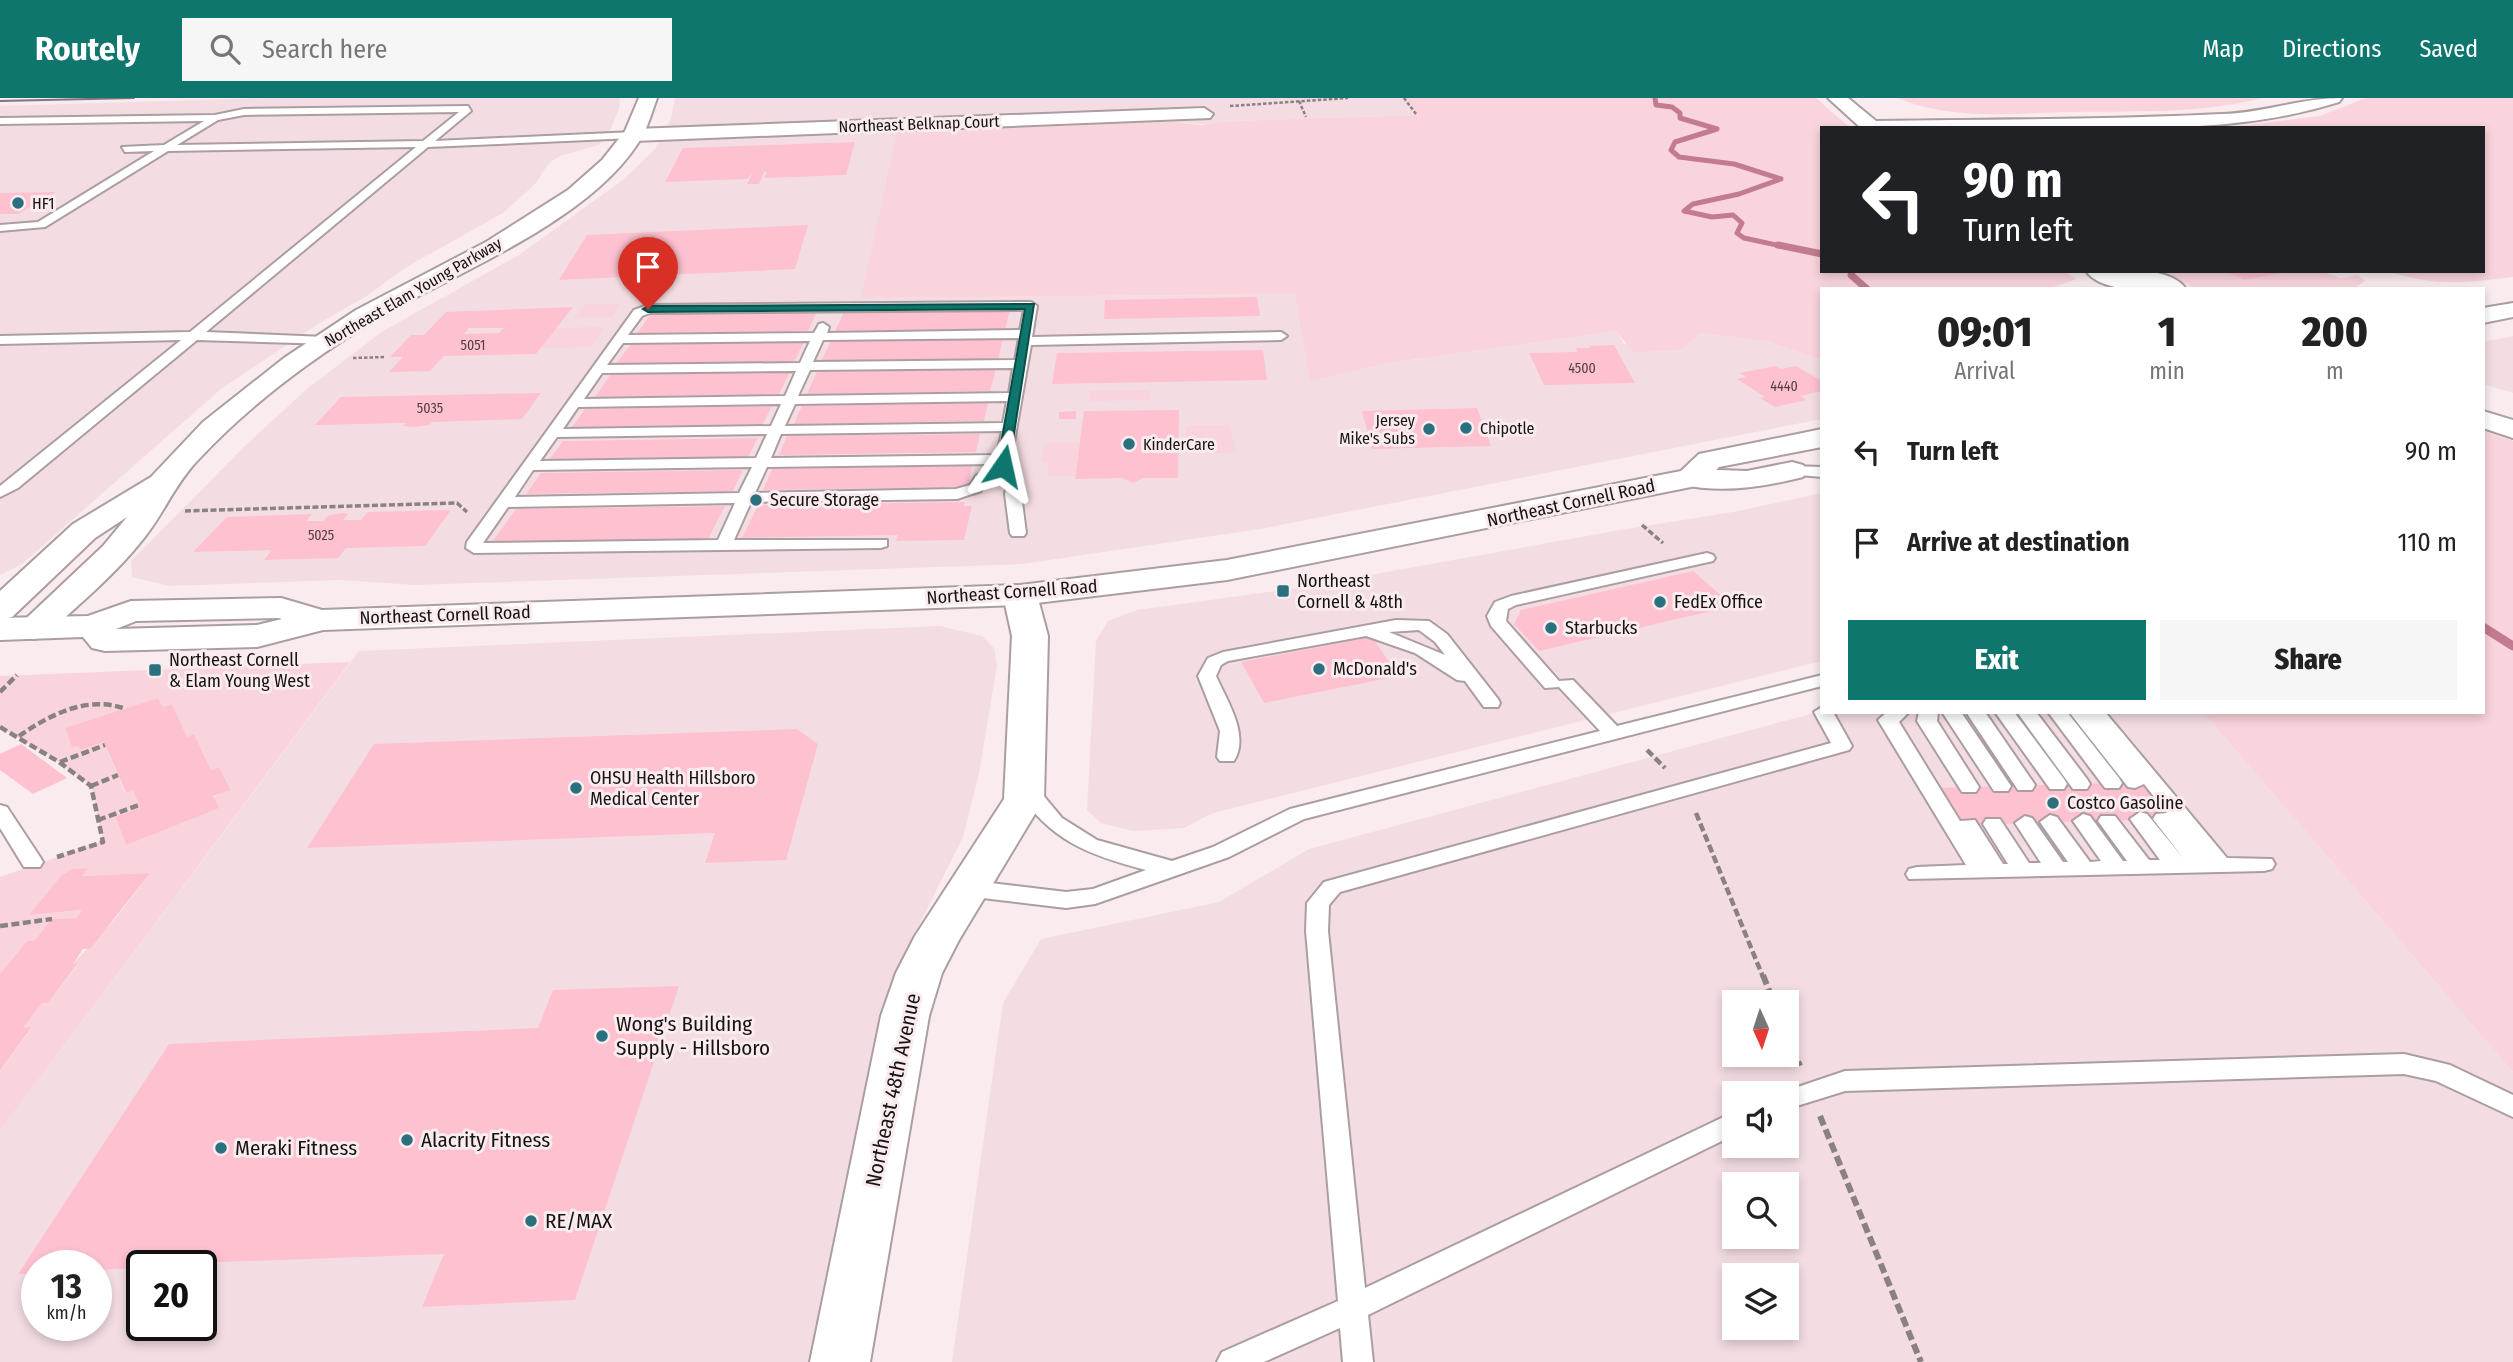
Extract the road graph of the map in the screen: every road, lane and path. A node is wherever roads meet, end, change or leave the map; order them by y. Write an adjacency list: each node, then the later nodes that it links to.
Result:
1 (648, 98): 19 (main road, Northeast Elam Young Parkway)
2 (1246, 98): 10 (path)
3 (1348, 98): 9 (path)
4 (1404, 98): 13 (path)
5 (1836, 98): 18 (main road)
6 (1857, 98): 18 (main road)
7 (2301, 98): 17 (main road)
8 (2333, 98): 17 (main road)
9 (1299, 101): 10 (path); 14 (path)
10 (1249, 103): 11 (path)
11 (1230, 106)
12 (1205, 114): 19 (main road, Northeast Belknap Court)
13 (1416, 114)
14 (1306, 117)
15 (215, 118): 16 (lane); 20 (lane); 22 (lane)
16 (0, 121)
17 (2062, 124): 18 (main road)
18 (1880, 125)
19 (634, 135): 20 (lane); 37 (main road, Northeast Elam Young Parkway)
20 (426, 144): 22 (lane); 31 (lane)
21 (125, 149): 22 (lane)
22 (166, 149): 23 (lane)
23 (0, 228)
24 (2102, 273): 26 (main road)
25 (2138, 273): 27 (main road)
26 (2133, 287)
27 (2169, 287)
28 (832, 307): 32 (lane); 34 (lane); 35 (lane)
29 (2513, 310): 30 (main road)
30 (2485, 316)
31 (195, 335): 36 (lane); 37 (lane); 60 (lane)
32 (819, 336): 34 (lane); 35 (lane); 41 (lane)
33 (1281, 336): 34 (lane)
34 (1027, 337): 40 (lane)
35 (619, 339): 42 (lane)
36 (0, 340)
37 (325, 341): 59 (main road, Northeast Elam Young Parkway)
38 (386, 357): 39 (path)
39 (350, 358)
40 (1022, 364): 41 (lane); 43 (lane)
41 (805, 367): 42 (lane); 44 (lane)
42 (597, 369): 45 (lane)
43 (1016, 397): 44 (lane); 49 (lane)
44 (789, 400): 45 (lane); 51 (lane)
45 (573, 403): 52 (lane)
46 (2485, 403): 47 (main road)
47 (2513, 412)
48 (2485, 420): 50 (main road)
49 (1010, 426): 51 (lane); 54 (lane)
50 (2513, 429)
51 (776, 430): 52 (lane); 55 (lane)
52 (552, 433): 56 (lane)
53 (1820, 438): 58 (main road, Northeast Cornell Road)
54 (1003, 462): 55 (lane); 61 (lane); 66 (lane)
55 (761, 463): 56 (lane); 61 (lane)
56 (528, 466): 62 (lane)
57 (1807, 471): 58 (main road, Northeast Cornell Road)
58 (1691, 478): 71 (main road, Northeast Cornell Road)
59 (164, 480): 72 (main road); 73 (main road)
60 (0, 492)
61 (745, 498): 62 (lane); 69 (lane)
62 (503, 502): 69 (lane)
63 (174, 511): 64 (path)
64 (474, 521)
65 (1642, 525): 67 (path)
66 (1018, 533)
67 (1657, 538)
68 (881, 543): 69 (lane)
69 (723, 546)
70 (1707, 558): 92 (lane)
71 (1020, 595): 73 (main road, Northeast Cornell Road); 106 (main road, Northeast 48th Avenue)
72 (0, 610)
73 (17, 629)
74 (1360, 632): 74 (lane); 95 (lane)
75 (17, 675): 77 (path)
76 (1815, 682): 78 (lane); 92 (lane)
77 (0, 692)
78 (1820, 703)
79 (126, 709): 93 (path)
80 (1824, 714): 108 (lane)
81 (1897, 714): 130 (lane)
82 (1912, 714): 107 (lane)
83 (1929, 714): 105 (lane)
84 (1952, 714): 104 (lane)
85 (1976, 714): 101 (lane)
86 (2005, 714): 102 (lane)
87 (2028, 714): 100 (lane)
88 (2059, 714): 99 (lane)
89 (2080, 714): 98 (lane)
90 (2097, 714): 122 (lane)
91 (0, 727): 93 (path)
92 (1623, 731): 108 (path); 126 (lane)
93 (19, 736): 96 (path)
94 (105, 745): 96 (path)
95 (1227, 757)
96 (59, 762): 103 (path)
97 (118, 775): 103 (path)
98 (2135, 782)
99 (2112, 783)
100 (2080, 784)
101 (2025, 785)
102 (2057, 785)
103 (91, 786): 113 (path)
104 (2001, 786)
105 (1969, 787)
106 (1026, 788): 126 (lane); 132 (main road, Northeast 48th Avenue)
107 (1945, 788)
108 (1682, 790): 135 (path); 140 (lane)
109 (139, 805): 113 (path)
110 (0, 812): 120 (lane)
111 (2140, 819): 123 (lane)
112 (2163, 819): 122 (lane)
113 (98, 820): 120 (path)
114 (2083, 821): 124 (lane)
115 (2108, 821): 125 (lane)
116 (2050, 822): 127 (lane)
117 (2025, 823): 128 (lane)
118 (1993, 824): 129 (lane)
119 (1968, 825): 130 (lane)
120 (42, 861)
121 (2264, 864): 122 (lane)
122 (2211, 866): 123 (lane)
123 (2177, 867): 125 (lane)
124 (2117, 868): 125 (lane); 127 (lane)
125 (2144, 868)
126 (1174, 869): 132 (lane)
127 (2084, 869): 128 (lane)
128 (2057, 870): 129 (lane)
129 (2023, 871): 130 (lane)
130 (1989, 872): 131 (lane)
131 (1917, 874)
132 (966, 888): 141 (main road, Northeast 48th Avenue)
133 (52, 919): 134 (path)
134 (0, 926)
135 (1769, 990)
136 (1799, 1095): 138 (lane)
137 (1799, 1097): 144 (path)
138 (2513, 1107)
139 (1722, 1129): 140 (lane)
140 (1353, 1308): 142 (lane); 143 (lane)
141 (840, 1362)
142 (1233, 1362)
143 (1358, 1362)
144 (1921, 1362)

